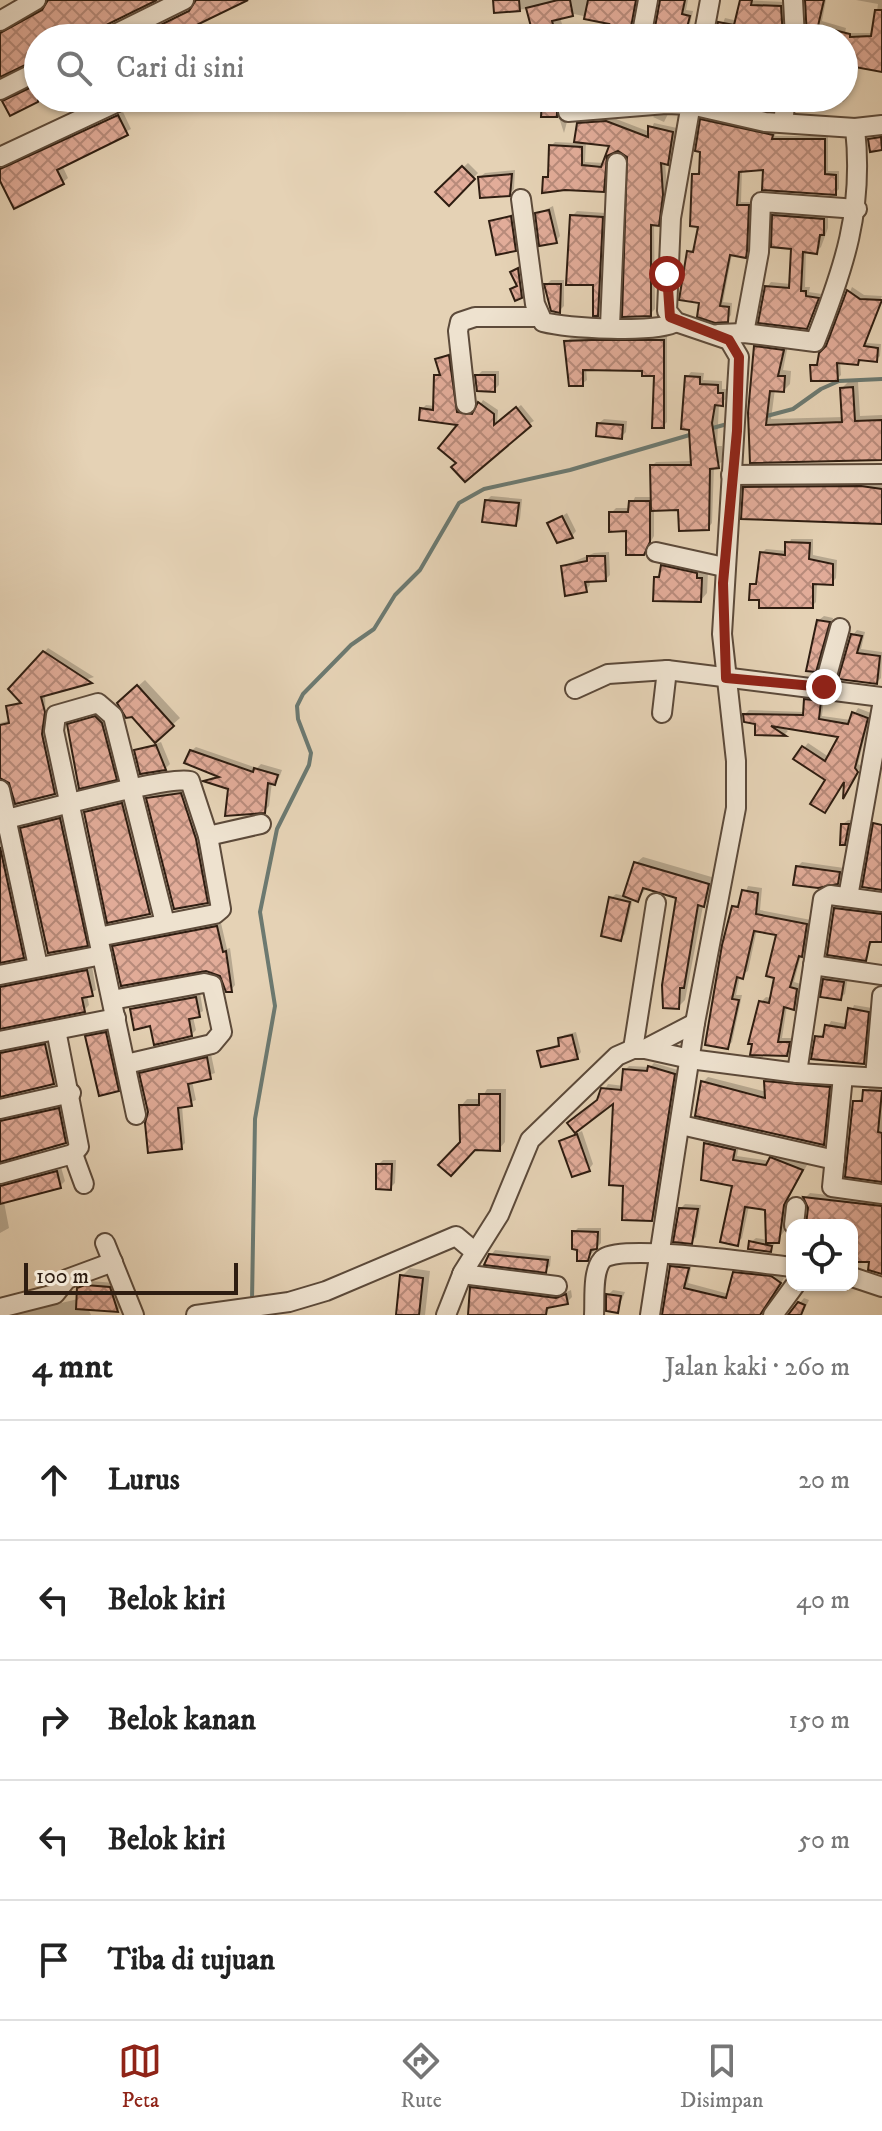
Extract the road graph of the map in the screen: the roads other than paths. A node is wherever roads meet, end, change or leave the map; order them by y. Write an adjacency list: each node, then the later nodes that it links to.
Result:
1 (184, 0): 7 (street)
2 (648, 0): 8 (street)
3 (710, 0): 9 (street)
4 (793, 0): 10 (street)
5 (28, 2): 6 (street)
6 (0, 21)
7 (135, 24)
8 (644, 24)
9 (706, 24)
10 (794, 24)
11 (24, 78): 12 (street)
12 (0, 90)
13 (96, 112): 20 (street)
14 (690, 112): 25 (street)
15 (735, 112): 17 (street)
16 (784, 112): 17 (street)
17 (783, 123): 19 (street)
18 (882, 125): 19 (street)
19 (855, 128): 23 (street)
20 (0, 157)
21 (617, 163): 26 (street)
22 (521, 199): 24 (street)
23 (857, 209): 27 (street); 27 (street)
24 (538, 317): 26 (street); 29 (street)
25 (676, 322): 26 (street); 28 (street)
26 (610, 326)
27 (744, 333): 28 (street)
28 (718, 334): 31 (street)
29 (466, 404)
30 (882, 474): 31 (street)
31 (731, 475): 33 (street)
32 (656, 552): 33 (street)
33 (724, 567): 36 (street)
34 (840, 628): 37 (street)
35 (667, 670): 36 (street); 38 (street); 41 (street)
36 (726, 678): 37 (street); 59 (street)
37 (824, 687): 39 (street)
38 (575, 689)
39 (882, 697)
40 (882, 706): 48 (street)
41 (662, 713)
42 (134, 789): 44 (street); 44 (street); 47 (street); 51 (street)
43 (0, 790): 45 (street)
44 (70, 806): 45 (street); 52 (street)
45 (6, 819): 54 (street)
46 (261, 824): 47 (street)
47 (208, 836): 51 (street)
48 (848, 897): 49 (street); 53 (street)
49 (882, 902)
50 (656, 903): 62 (street)
51 (165, 923): 52 (street)
52 (100, 946): 54 (street); 58 (street)
53 (813, 965): 56 (street); 65 (street)
54 (38, 966): 55 (street)
55 (0, 975)
56 (882, 975)
57 (882, 996): 67 (street)
58 (114, 1009): 60 (street); 64 (street); 64 (street)
59 (695, 1023): 62 (street); 63 (street)
60 (56, 1030): 61 (street); 68 (street)
61 (0, 1041)
62 (639, 1049): 63 (street); 78 (street)
63 (690, 1059): 65 (street); 71 (street)
64 (126, 1064): 70 (street)
65 (797, 1073): 66 (street)
66 (843, 1076): 67 (street); 73 (street)
67 (878, 1078)
68 (71, 1093): 69 (street); 72 (street)
69 (0, 1109)
70 (136, 1115)
71 (681, 1125): 73 (street); 79 (street)
72 (73, 1154): 74 (street); 75 (street)
73 (835, 1160): 76 (street)
74 (0, 1174)
75 (84, 1184)
76 (882, 1194)
77 (105, 1243): 80 (street)
78 (475, 1252): 82 (street); 89 (street)
79 (661, 1253): 81 (street); 91 (street); 92 (street)
80 (113, 1262): 87 (street); 88 (street)
81 (786, 1266)
82 (462, 1274): 84 (street); 90 (street)
83 (858, 1279): 85 (street)
84 (557, 1286)
85 (882, 1287)
86 (791, 1291): 93 (street)
87 (0, 1308)
88 (134, 1315)
89 (196, 1315)
90 (446, 1315)
91 (594, 1315)
92 (650, 1315)
93 (773, 1315)

